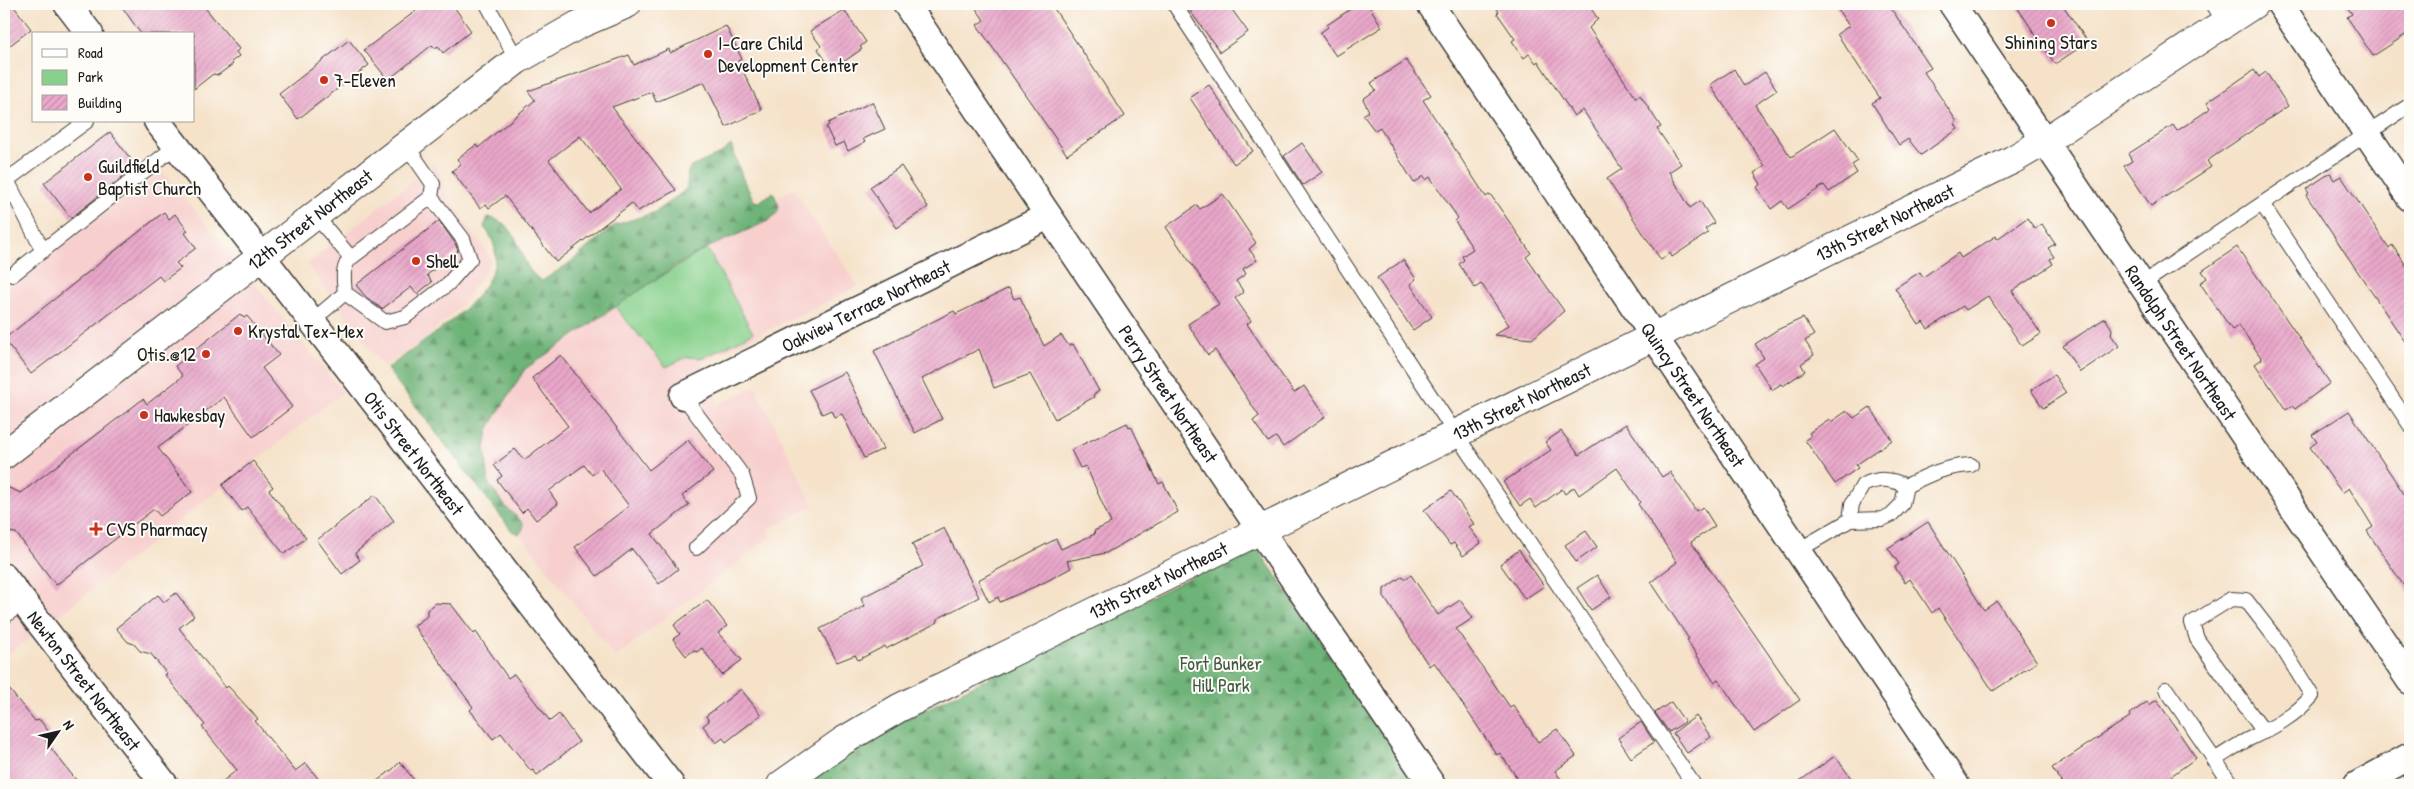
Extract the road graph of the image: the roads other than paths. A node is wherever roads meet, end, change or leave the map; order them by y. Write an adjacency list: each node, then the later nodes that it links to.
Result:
1 (67, 4): 11 (street)
2 (487, 4): 12 (lane)
3 (627, 4): 12 (street, 12th Street Northeast)
4 (906, 4): 24 (street, Perry Street Northeast)
5 (1174, 4): 35 (lane)
6 (1430, 4): 32 (street, Quincy Street Northeast)
7 (1952, 4): 17 (street, Randolph Street Northeast)
8 (2254, 4): 10 (street, 13th Street Northeast)
9 (2280, 4): 16 (street)
10 (2219, 13): 17 (street, 13th Street Northeast)
11 (88, 32)
12 (517, 60): 18 (street, 12th Street Northeast)
13 (2410, 105): 16 (lane)
14 (86, 122): 25 (lane)
15 (159, 122): 19 (street, Otis Street Northeast)
16 (2367, 134): 21 (street); 22 (lane)
17 (2045, 141): 29 (street, Randolph Street Northeast); 32 (street, 13th Street Northeast)
18 (406, 145): 20 (lane); 23 (street, 12th Street Northeast)
19 (176, 146): 25 (lane); 26 (street, Otis Street Northeast)
20 (431, 197): 27 (lane); 30 (lane)
21 (2410, 198)
22 (2262, 204): 29 (lane); 34 (lane)
23 (315, 215): 26 (street, 12th Street Northeast); 27 (lane)
24 (1048, 216): 33 (street, Oakview Terrace Northeast); 40 (street, Perry Street Northeast)
25 (43, 251): 28 (lane)
26 (262, 256): 31 (street, Otis Street Northeast); 36 (street, 12th Street Northeast)
27 (350, 258): 30 (lane)
28 (12, 275)
29 (2142, 284): 45 (street, Randolph Street Northeast)
30 (345, 293): 31 (lane)
31 (312, 321): 51 (street, Otis Street Northeast)
32 (1653, 337): 35 (street, 13th Street Northeast); 42 (street, Quincy Street Northeast)
33 (682, 396): 41 (lane)
34 (2410, 424)
35 (1455, 433): 40 (street, 13th Street Northeast); 54 (lane)
36 (4, 455)
37 (1972, 465): 38 (lane)
38 (1906, 486): 39 (lane); 39 (lane)
39 (1850, 520): 42 (lane)
40 (1260, 530): 52 (street, 13th Street Northeast); 53 (street, Perry Street Northeast)
41 (696, 548)
42 (1797, 550): 55 (street, Quincy Street Northeast)
43 (4, 577): 44 (street, Newton Street Northeast)
44 (13, 609): 50 (street, Newton Street Northeast)
45 (2410, 681)
46 (2166, 689): 49 (lane)
47 (2264, 732): 47 (lane); 49 (lane)
48 (2410, 756): 57 (street)
49 (2214, 760): 56 (lane)
50 (164, 785)
51 (671, 785)
52 (781, 785)
53 (1432, 785)
54 (1694, 785)
55 (1956, 785)
56 (2232, 785)
57 (2357, 785)

